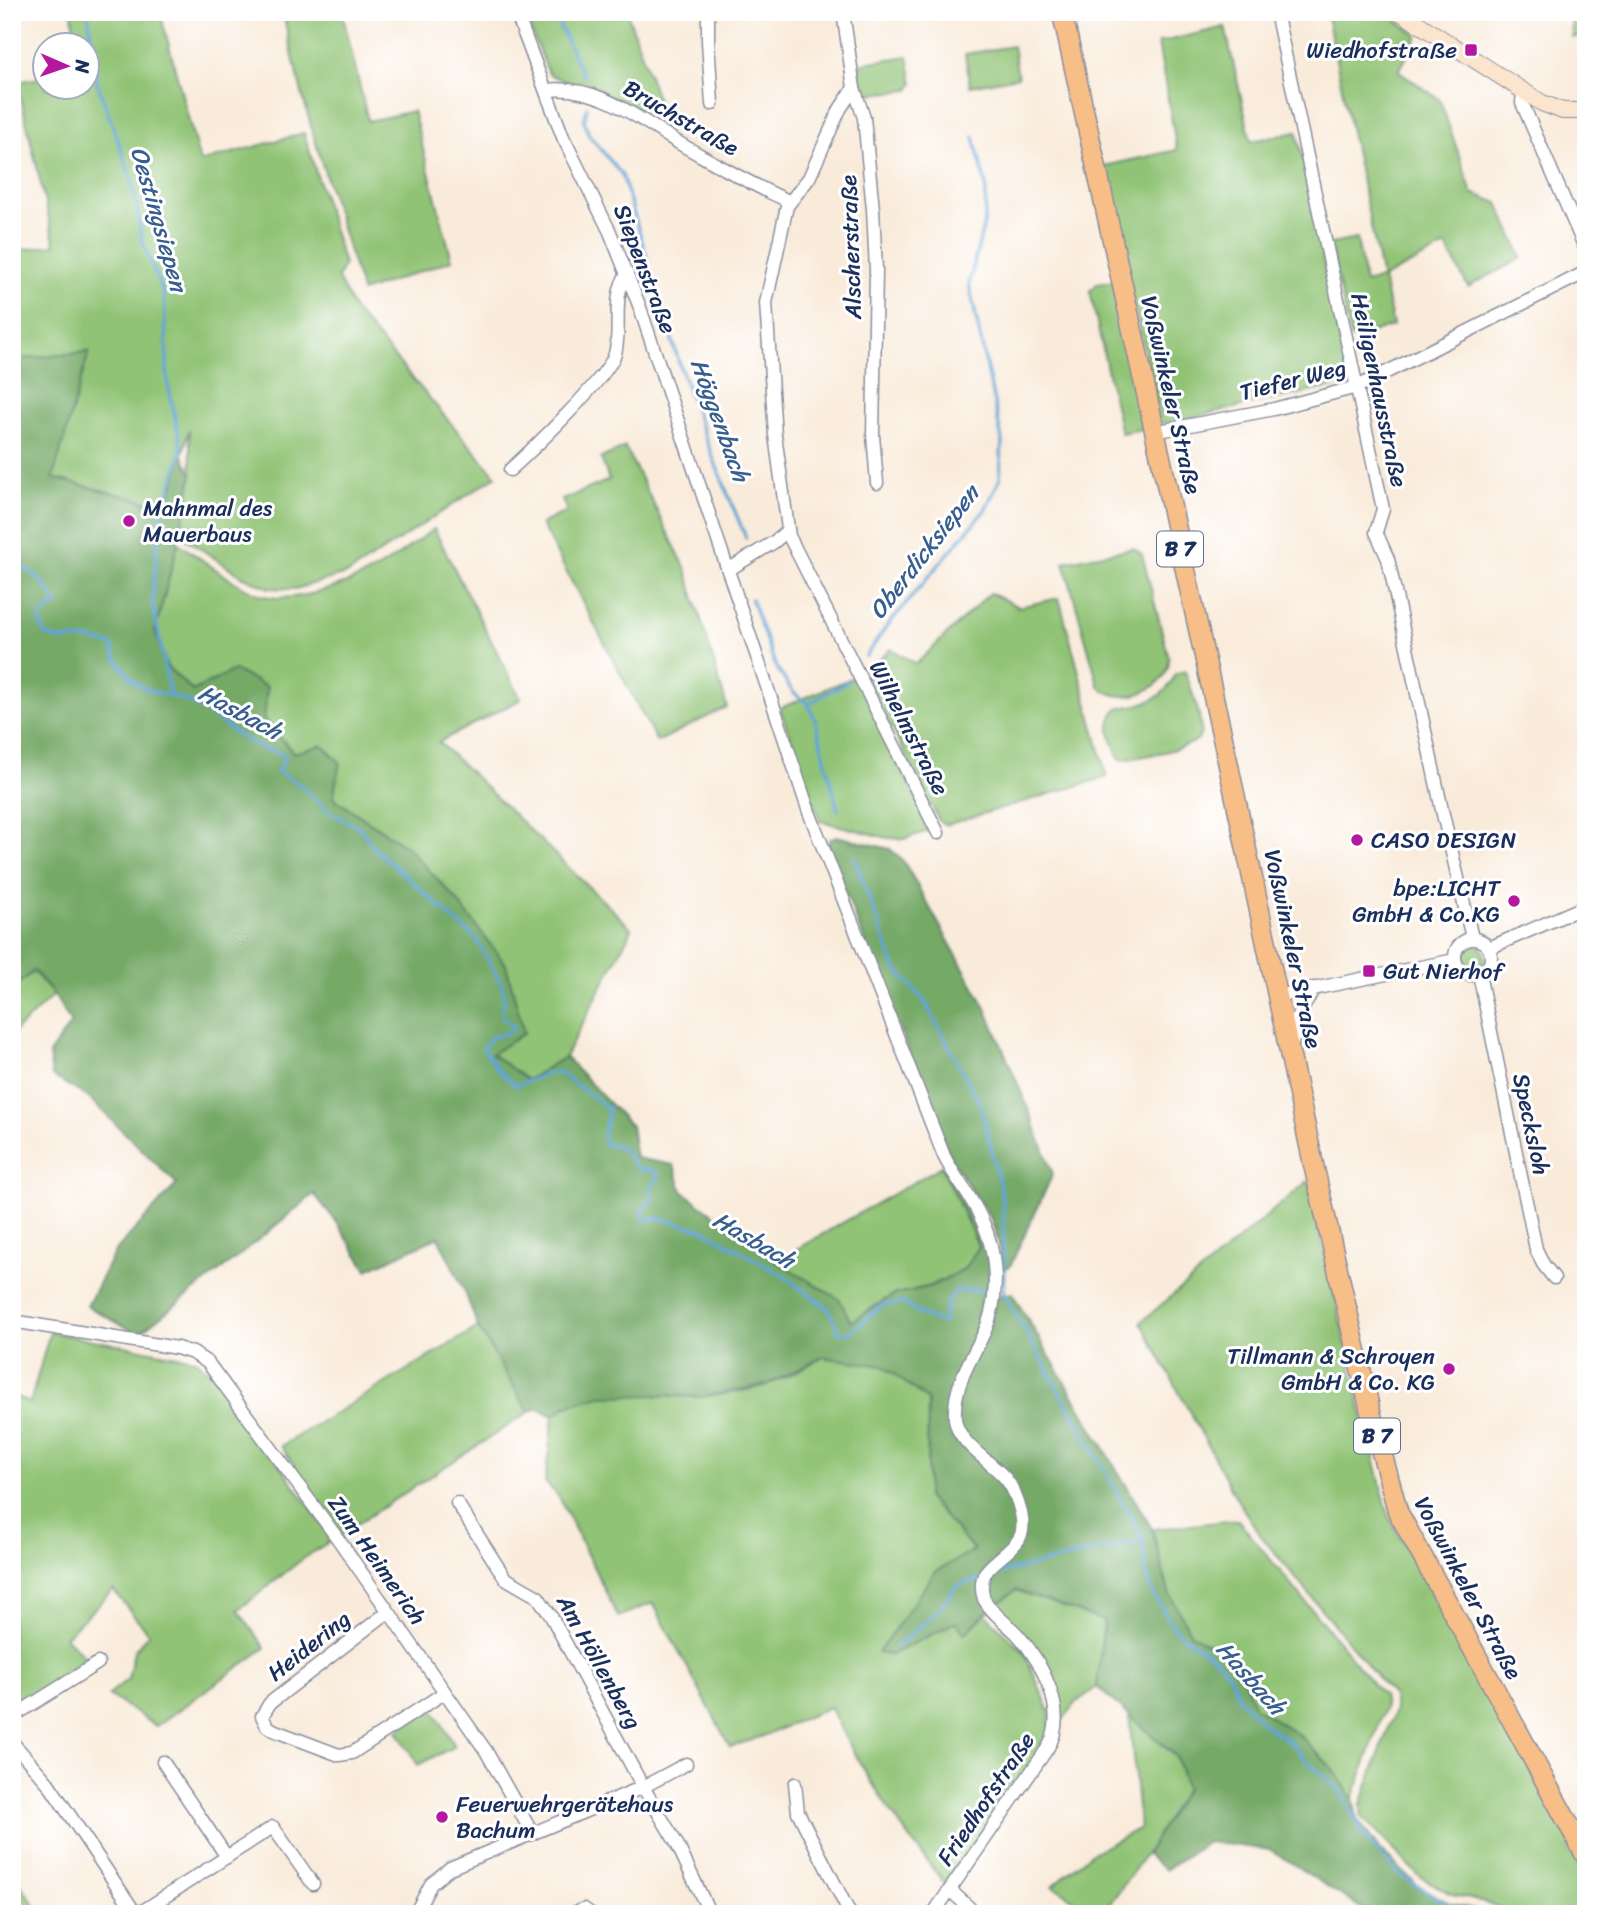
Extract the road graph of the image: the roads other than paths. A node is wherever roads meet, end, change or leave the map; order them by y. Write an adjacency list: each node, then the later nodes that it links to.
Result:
1 (516, 12): 8 (street, Siepenstraße)
2 (708, 12): 10 (street)
3 (843, 12): 7 (street, Alscherstraße)
4 (1062, 12): 17 (main road, Voßwinkeler Straße / B 7)
5 (1276, 12): 16 (street, Heiligenhausstraße)
6 (1400, 12): 9 (street)
7 (854, 88): 12 (street, Wilhelmstraße); 19 (street, Alscherstraße)
8 (547, 90): 12 (street, Bruchstraße); 15 (street, Siepenstraße)
9 (1523, 92): 11 (street); 13 (street)
10 (712, 104)
11 (1586, 111)
12 (789, 201): 20 (street, Wilhelmstraße)
13 (1586, 250)
14 (1586, 272): 16 (street, Tiefer Weg)
15 (627, 274): 18 (street); 21 (street, Siepenstraße)
16 (1357, 387): 17 (street, Tiefer Weg); 24 (street, Heiligenhausstraße)
17 (1154, 432): 29 (main road, Voßwinkeler Straße / B 7)
18 (510, 470)
19 (877, 483)
20 (788, 530): 21 (street); 22 (street, Wilhelmstraße)
21 (728, 570): 32 (street, Siepenstraße)
22 (938, 833)
23 (1586, 906): 25 (street)
24 (1472, 938): 25 (street); 26 (street)
25 (1489, 948): 27 (street)
26 (1455, 960): 27 (street); 28 (street)
27 (1479, 974): 31 (street, Specksloh)
28 (1314, 988): 29 (street); 30 (street)
29 (1278, 996): 30 (main road, Voßwinkeler Straße / B 7)
30 (1291, 1055): 45 (main road, Voßwinkeler Straße / B 7)
31 (1555, 1279)
32 (995, 1283): 48 (street, Friedhofstraße)
33 (12, 1321): 35 (street, Zum Heimerich)
34 (457, 1503): 43 (street, Am Höllenberg)
35 (388, 1612): 37 (street, Zum Heimerich); 37 (street, Heidering)
36 (98, 1663): 38 (street)
37 (444, 1693): 44 (street, Zum Heimerich)
38 (12, 1717)
39 (12, 1742): 49 (street)
40 (163, 1762): 46 (street)
41 (686, 1765): 43 (street)
42 (795, 1784): 54 (street)
43 (642, 1787): 44 (street); 53 (street, Am Höllenberg)
44 (532, 1833): 50 (street)
45 (1586, 1856)
46 (227, 1857): 47 (street); 49 (street)
47 (313, 1884)
48 (950, 1890): 55 (street, Friedhofstraße); 56 (street)
49 (137, 1914)
50 (415, 1914)
51 (570, 1914): 52 (street)
52 (591, 1914)
53 (710, 1914)
54 (850, 1914)
55 (933, 1914)
56 (976, 1914)

